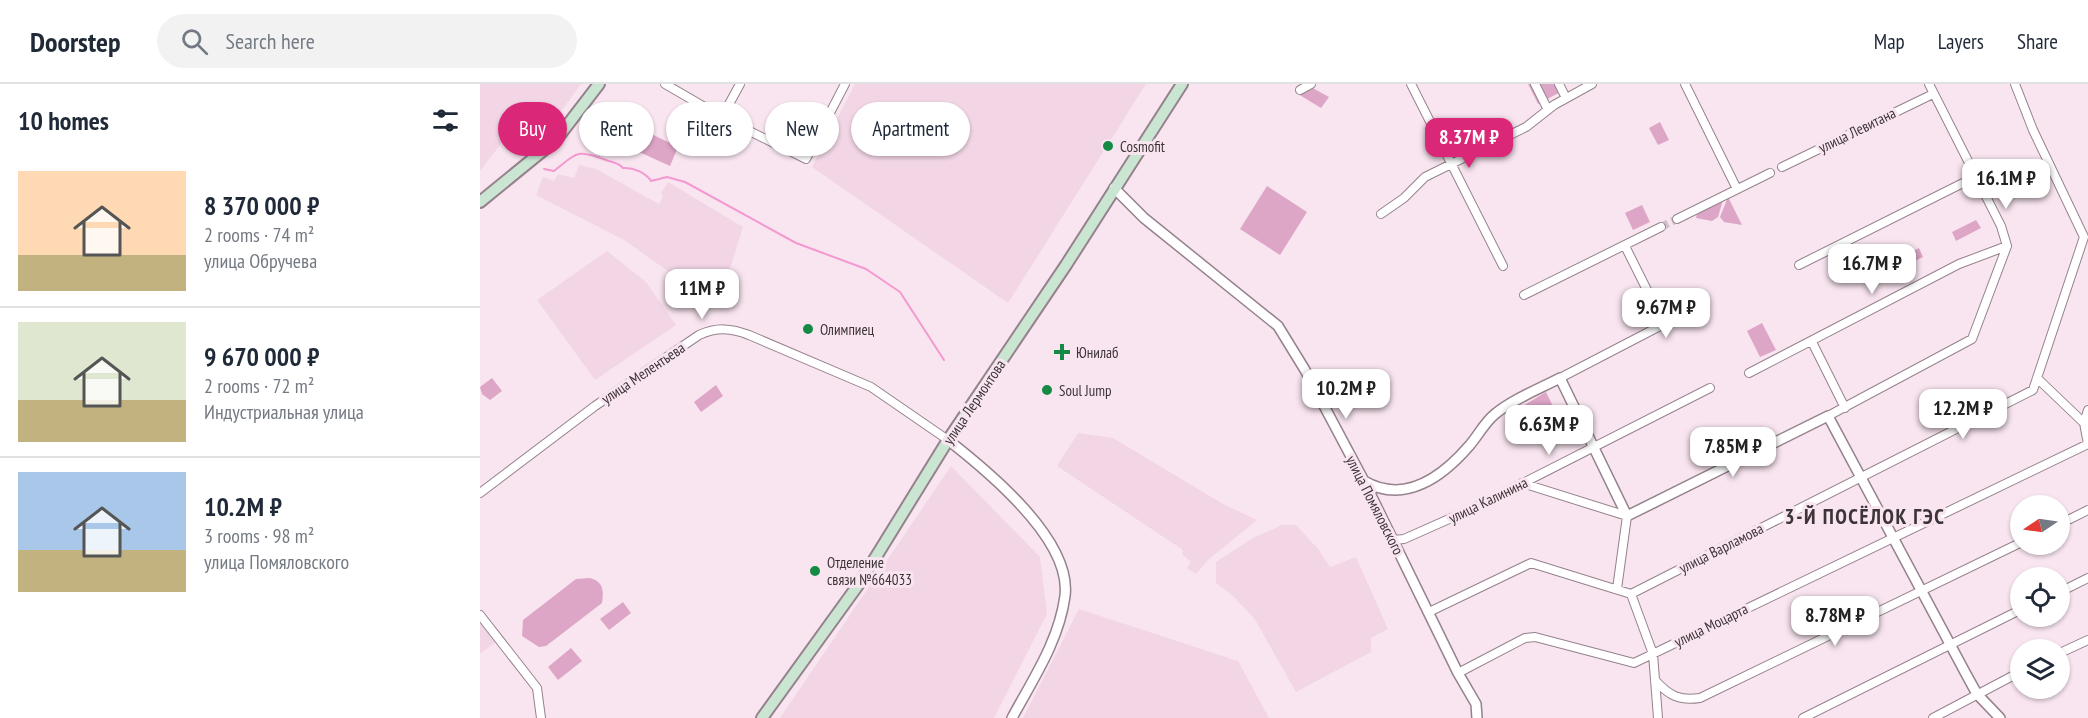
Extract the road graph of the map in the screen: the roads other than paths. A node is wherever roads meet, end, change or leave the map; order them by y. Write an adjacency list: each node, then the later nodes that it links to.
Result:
1 (599, 84): 27 (main road)
2 (665, 84): 17 (street)
3 (740, 84): 18 (street)
4 (845, 84): 20 (street)
5 (1182, 84): 25 (main road, улица Лермонтова)
6 (1311, 84): 14 (street)
7 (1411, 84): 21 (street)
8 (1535, 84): 19 (street)
9 (1559, 84): 16 (street)
10 (1592, 84): 16 (street)
11 (1685, 84): 26 (street)
12 (1929, 84): 15 (street)
13 (2015, 84): 39 (street, улица Варламова)
14 (1300, 90)
15 (1933, 94): 22 (street, улица Левитана); 24 (street)
16 (1566, 98): 19 (street)
17 (696, 102)
18 (730, 102)
19 (1548, 110): 21 (street)
20 (753, 132)
21 (1451, 164): 28 (street); 34 (street)
22 (1782, 167)
23 (1770, 173): 26 (street)
24 (1975, 177): 32 (street); 33 (street)
25 (1114, 188): 45 (main road, улица Лермонтова); 49 (street, улица Помяловского)
26 (1737, 189): 29 (street)
27 (480, 202)
28 (1381, 214)
29 (1677, 219)
30 (1661, 227): 31 (street)
31 (1625, 246): 35 (street); 38 (street)
32 (2007, 246): 36 (street); 41 (street)
33 (1799, 265)
34 (1503, 266)
35 (1524, 295)
36 (1812, 342): 37 (street); 41 (street)
37 (1749, 373)
38 (1560, 378): 47 (street); 49 (street)
39 (2037, 378): 44 (street); 48 (street, улица Варламова)
40 (1710, 388): 47 (street, улица Калинина)
41 (1845, 408): 43 (street)
42 (2088, 410): 44 (street)
43 (1828, 416): 48 (street); 53 (street)
44 (2084, 423): 46 (street)
45 (948, 440): 51 (street, улица Мелентьева); 75 (main road, улица Лермонтова); 76 (street)
46 (2088, 444): 55 (street, улица Моцарта)
47 (1594, 448): 50 (street, улица Калинина); 53 (street)
48 (1861, 477): 55 (street); 62 (street, улица Варламова)
49 (1364, 481): 56 (street, улица Помяловского)
50 (1522, 483): 53 (street); 56 (street, улица Калинина)
51 (480, 493)
52 (2088, 510): 54 (street)
53 (1627, 516): 60 (street)
54 (2070, 519)
55 (1892, 537): 61 (street); 69 (street, улица Моцарта)
56 (1393, 540): 63 (street, улица Помяловского)
57 (2010, 548): 61 (street)
58 (2088, 578): 59 (street)
59 (2070, 587)
60 (1617, 589): 62 (street); 63 (street)
61 (1923, 590): 67 (street); 72 (street)
62 (1631, 594): 69 (street)
63 (1428, 612): 70 (street, улица Помяловского)
64 (480, 615): 74 (street)
65 (2010, 615): 67 (street)
66 (2088, 640): 68 (street)
67 (1950, 643): 73 (street); 79 (street)
68 (2070, 648)
69 (1653, 654): 70 (street, улица Моцарта); 72 (street)
70 (1458, 674): 77 (street, улица Помяловского)
71 (2010, 677): 73 (street)
72 (1655, 680): 78 (street)
73 (1977, 694): 80 (street); 81 (street)
74 (541, 718)
75 (762, 718)
76 (1012, 718)
77 (1477, 718)
78 (1658, 718)
79 (1803, 718)
80 (1933, 718)
81 (2000, 718)

